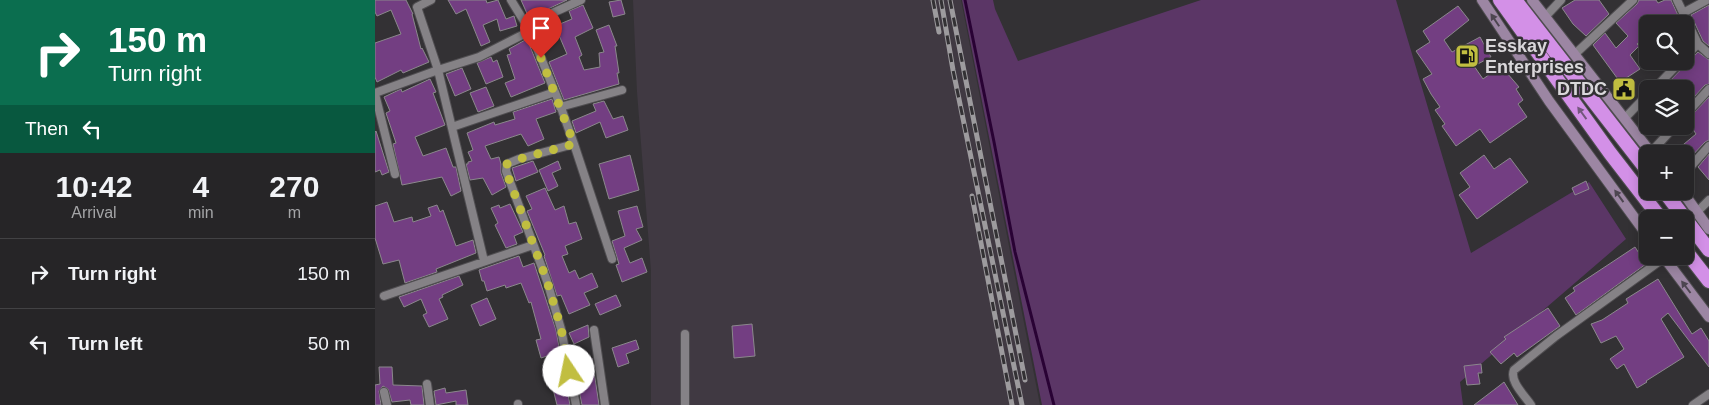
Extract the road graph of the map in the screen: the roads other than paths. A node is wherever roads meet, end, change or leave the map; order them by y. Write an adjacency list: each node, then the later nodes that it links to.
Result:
1 (431, 0): 21 (street)
2 (511, 0): 16 (street)
3 (560, 0): 13 (street)
4 (581, 0): 13 (street)
5 (1482, 0): 46 (street, one-way to 5)
6 (1500, 0): 44 (highway, one-way to 6)
7 (1515, 0): 38 (highway)
8 (1532, 0): 15 (street)
9 (1561, 0): 15 (street)
10 (1633, 0): 19 (street)
11 (1677, 0): 14 (street)
12 (1707, 0): 14 (street)
13 (564, 8): 16 (street)
14 (1683, 13): 17 (street)
15 (1545, 17): 19 (street)
16 (528, 28): 21 (street); 26 (street)
17 (1698, 44): 18 (street); 20 (street)
18 (1694, 48)
19 (1575, 54): 31 (street)
20 (1709, 54)
21 (438, 70): 27 (street); 32 (street)
22 (1672, 70): 23 (street)
23 (1663, 80)
24 (1709, 89): 29 (street)
25 (622, 90): 30 (street)
26 (555, 92): 30 (street); 32 (street)
27 (375, 94): 40 (street)
28 (1639, 104): 31 (street)
29 (1694, 105)
30 (561, 107): 34 (street)
31 (1625, 118): 35 (street)
32 (452, 127): 51 (street)
33 (1667, 135): 36 (street)
34 (574, 144): 48 (street); 50 (street)
35 (1646, 145)
36 (1659, 145)
37 (1709, 146): 39 (street)
38 (1639, 160)
39 (1694, 163)
40 (395, 174)
41 (1671, 200): 49 (highway)
42 (1688, 200): 45 (street)
43 (1709, 200): 45 (street)
44 (1654, 210)
45 (1697, 212): 47 (street)
46 (1639, 224)
47 (1709, 228)
48 (533, 246): 51 (street); 65 (street)
49 (1709, 250)
50 (612, 259)
51 (484, 261): 56 (street)
52 (1694, 262): 55 (highway)
53 (1652, 265): 68 (street)
54 (1669, 265): 57 (street, one-way to 54)
55 (1709, 281)
56 (384, 296)
57 (1709, 317)
58 (595, 330): 66 (street)
59 (685, 334): 67 (street)
60 (427, 384): 64 (street)
61 (384, 392): 63 (street)
62 (1709, 394): 69 (street)
63 (387, 405)
64 (430, 405)
65 (576, 405)
66 (605, 405)
67 (685, 405)
68 (1531, 405)
69 (1693, 405)

